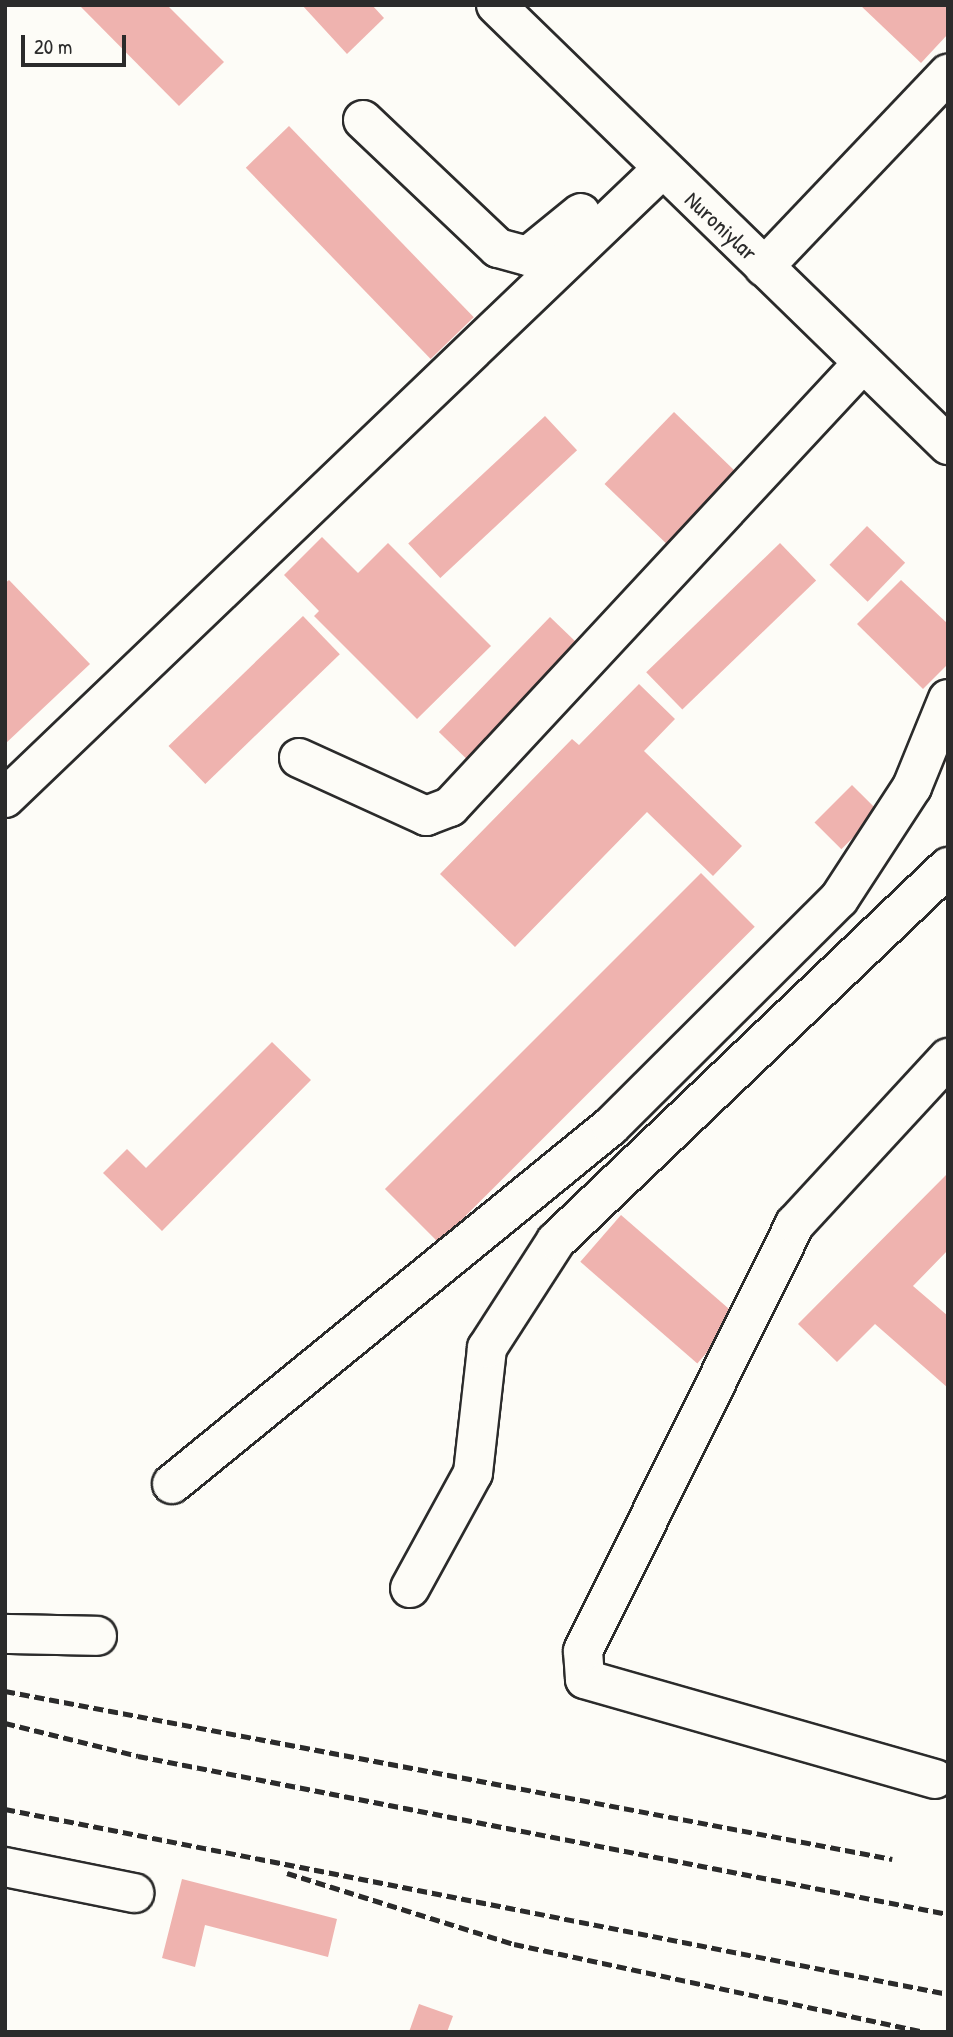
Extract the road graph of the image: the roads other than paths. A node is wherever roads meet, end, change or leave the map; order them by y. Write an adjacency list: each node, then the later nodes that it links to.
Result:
1 (496, 5): 4 (main road, Nuroniylar)
2 (948, 74): 5 (main road)
3 (363, 120): 4 (main road)
4 (651, 160): 5 (main road, Nuroniylar); 10 (main road)
5 (764, 267): 6 (main road, Nuroniylar)
6 (862, 364): 7 (main road, Nuroniylar); 9 (main road)
7 (948, 445)
8 (948, 699): 13 (main road)
9 (299, 758)
10 (5, 798)
11 (948, 867): 14 (main road)
12 (948, 1058): 17 (main road)
13 (172, 1484)
14 (410, 1588)
15 (5, 1634): 16 (main road)
16 (97, 1636)
17 (935, 1779)
18 (5, 1867): 19 (main road)
19 (134, 1893)

